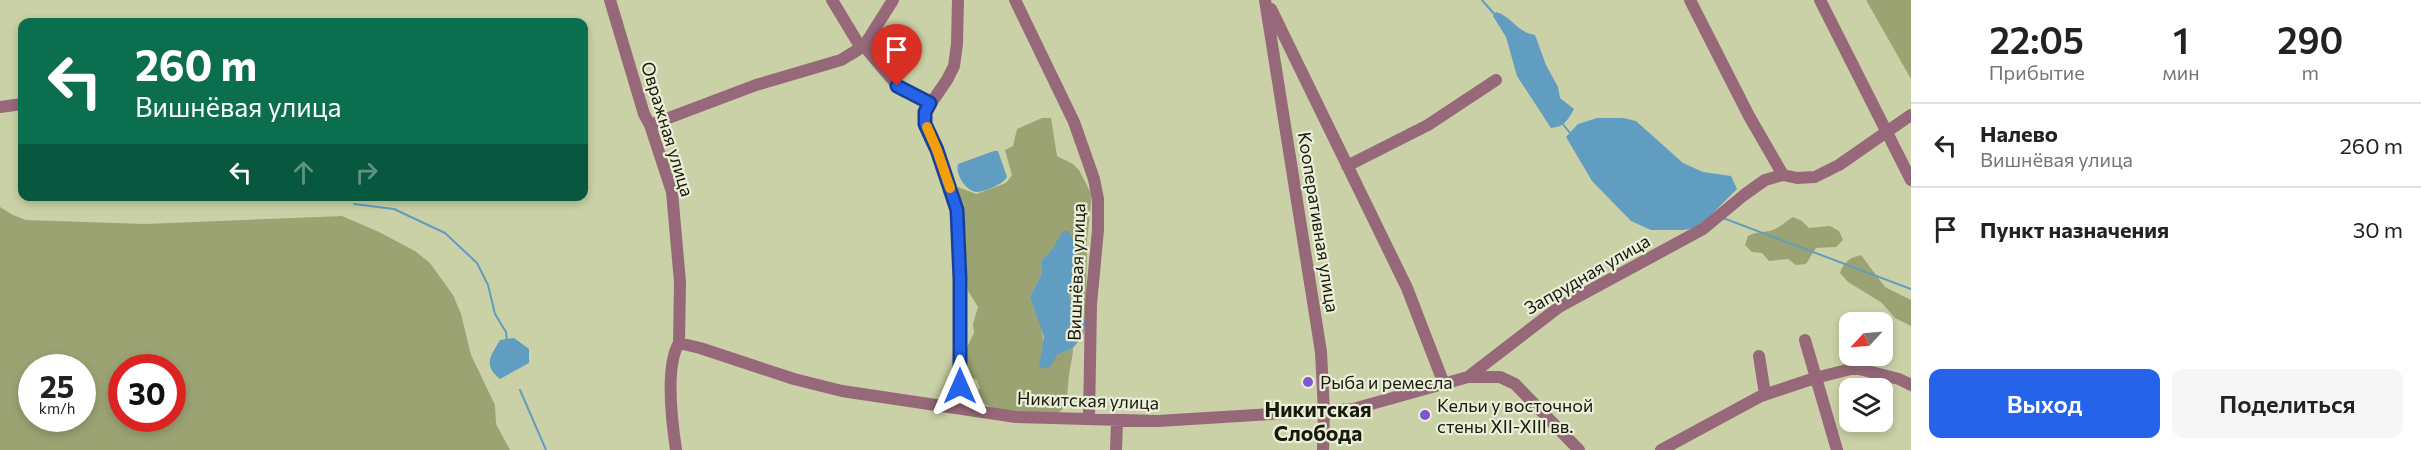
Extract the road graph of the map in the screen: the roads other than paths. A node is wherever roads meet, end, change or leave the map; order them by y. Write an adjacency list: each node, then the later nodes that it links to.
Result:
1 (610, 0): 15 (street, Овражная улица)
2 (832, 0): 9 (street)
3 (893, 0): 9 (street)
4 (958, 0): 11 (street)
5 (1015, 0): 30 (street, Вишнёвая улица)
6 (1266, 0): 17 (street); 29 (street, Кооперативная улица)
7 (1690, 0): 18 (street)
8 (1820, 0): 16 (street)
9 (862, 47): 11 (street); 15 (street)
10 (1496, 80): 17 (street)
11 (930, 103): 28 (street)
12 (18, 105): 13 (street)
13 (0, 107)
14 (1911, 116): 16 (street)
15 (650, 125): 21 (street, Овражная улица)
16 (1886, 134): 18 (street); 19 (street)
17 (1347, 166): 25 (street)
18 (1784, 175): 23 (street, Запрудная улица)
19 (1910, 177)
20 (1805, 340): 24 (street)
21 (679, 344): 28 (street, Никитская улица); 32 (street, Овражная улица)
22 (1759, 356): 27 (street)
23 (1468, 377): 25 (street, Запрудная улица); 35 (street)
24 (1815, 378): 26 (street); 27 (street); 37 (street)
25 (1444, 384): 29 (street, Запрудная улица)
26 (1911, 384)
27 (1765, 394): 36 (street)
28 (960, 407): 30 (street, Никитская улица)
29 (1324, 412): 31 (street, Никитская улица); 34 (street, Кооперативная улица)
30 (1089, 419): 31 (street, Никитская улица)
31 (1117, 420): 33 (street)
32 (676, 450)
33 (1116, 450)
34 (1323, 450)
35 (1579, 450)
36 (1661, 450)
37 (1837, 450)

